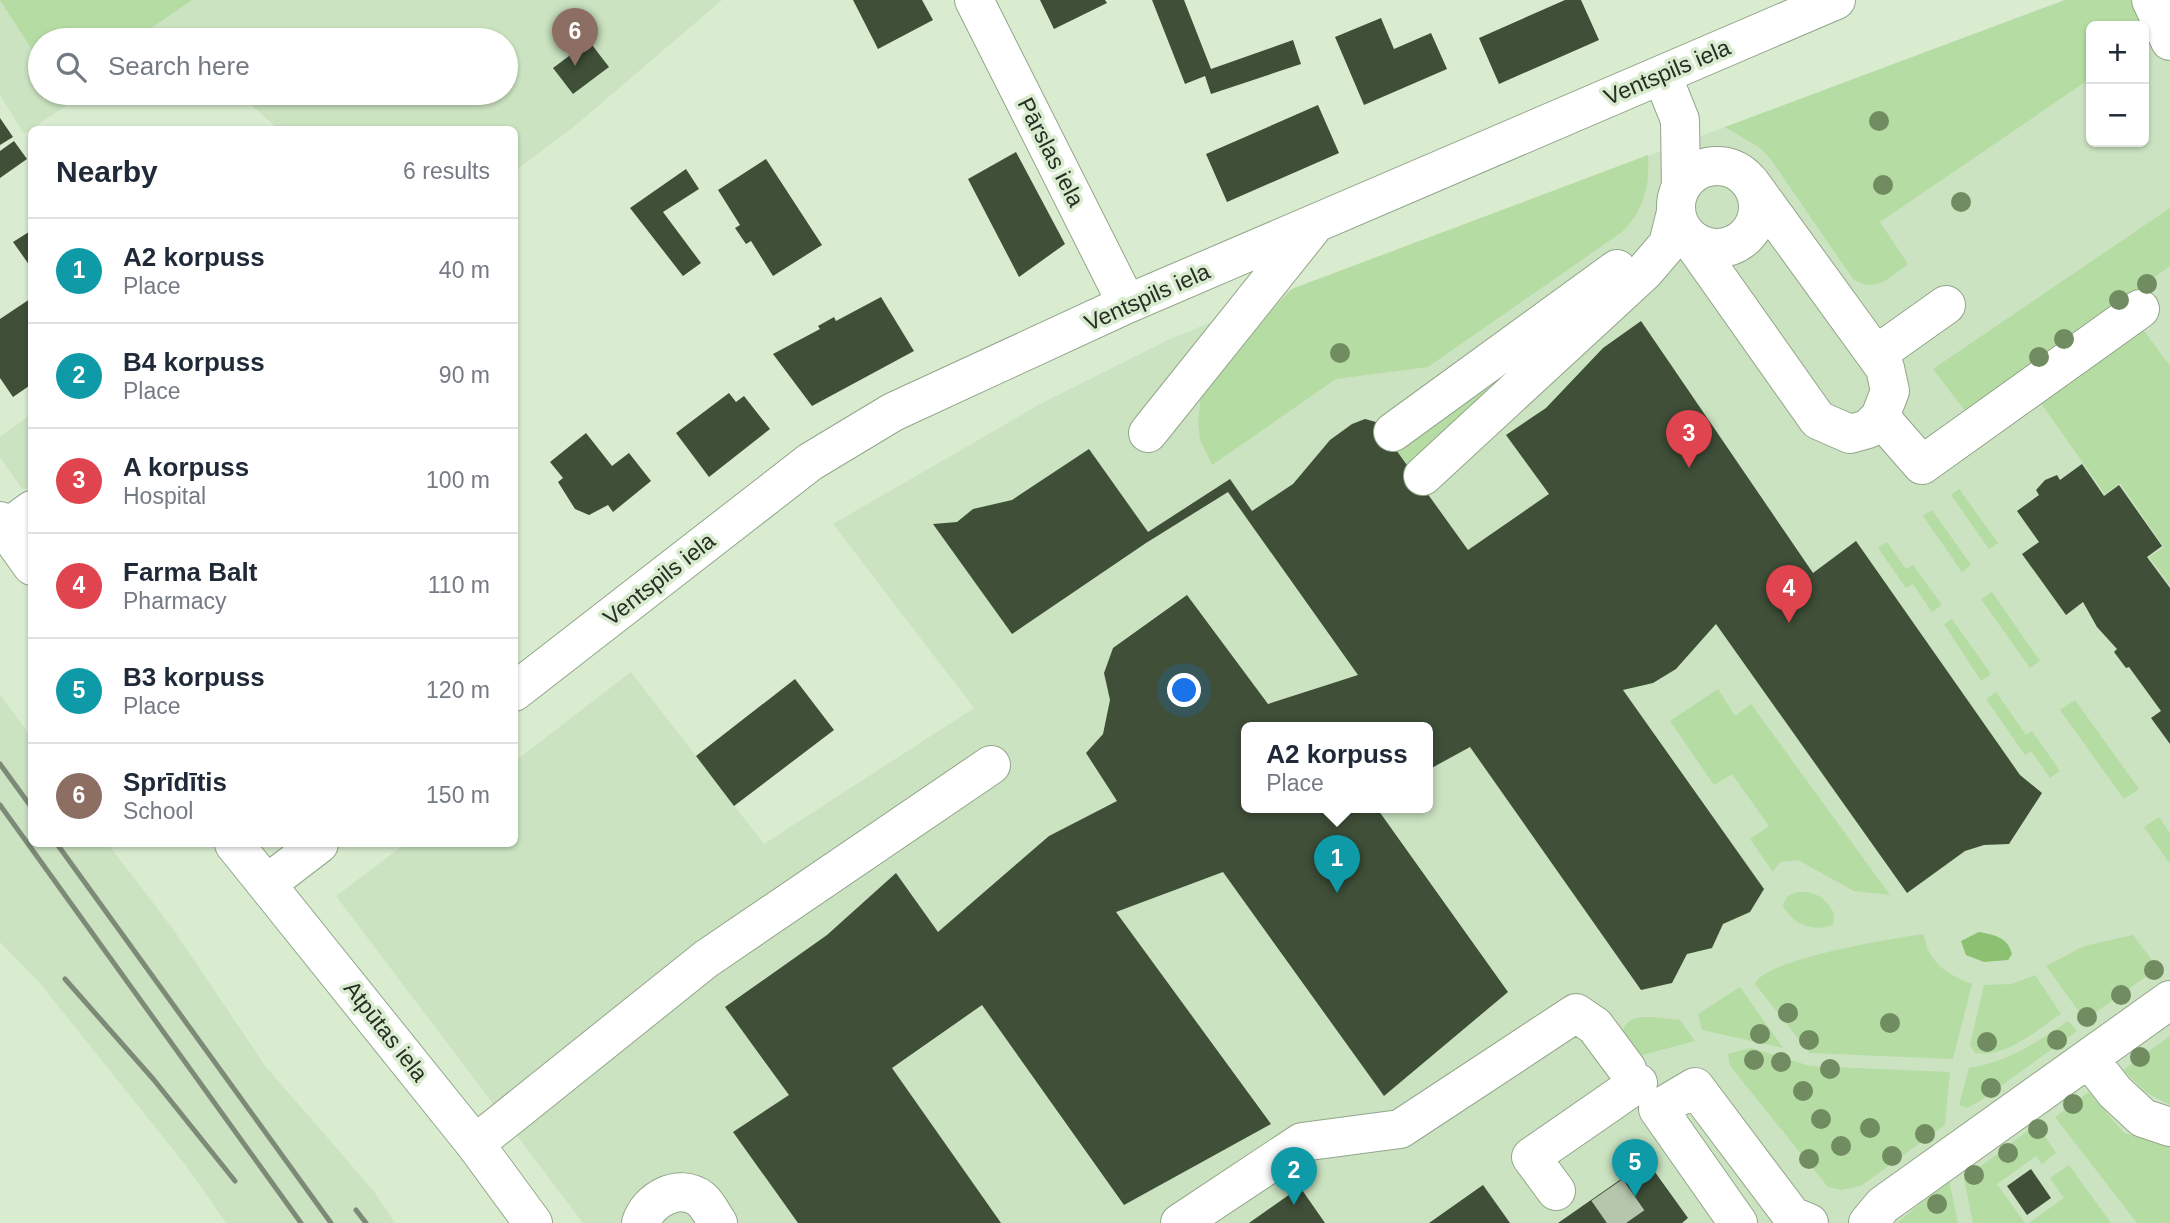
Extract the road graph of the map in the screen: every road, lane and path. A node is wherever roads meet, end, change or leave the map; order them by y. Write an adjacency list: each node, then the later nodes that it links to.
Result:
1 (974, 0): 11 (street, Pārslas iela)
2 (1836, 0): 5 (street, Ventspils iela)
3 (2151, 0): 4 (street)
4 (2170, 41)
5 (1662, 75): 6 (street); 9 (street, Ventspils iela)
6 (1680, 120): 7 (street); 8 (street)
7 (1739, 175): 8 (street); 8 (street); 13 (street)
8 (1678, 217): 14 (street); 15 (street); 17 (street)
9 (1315, 224): 11 (street, Ventspils iela); 16 (street)
10 (1940, 297): 13 (street)
11 (1127, 304): 20 (street, Ventspils iela)
12 (2140, 309): 14 (street)
13 (1871, 346): 14 (street)
14 (1880, 417)
15 (1393, 432)
16 (1148, 433)
17 (1423, 476)
18 (12, 520): 19 (street)
19 (28, 557)
20 (518, 689)
21 (991, 765): 29 (street)
22 (237, 847): 24 (street, Atpūtas iela)
23 (315, 847): 24 (street)
24 (268, 883): 29 (street, Atpūtas iela)
25 (2170, 1000): 26 (street)
26 (2090, 1060): 28 (street); 31 (street)
27 (1633, 1083): 30 (street); 35 (street); 36 (street); 37 (street)
28 (2170, 1127)
29 (475, 1144): 32 (street, Atpūtas iela)
30 (1556, 1191)
31 (1876, 1214): 38 (street)
32 (533, 1223)
33 (641, 1223): 34 (street)
34 (718, 1223)
35 (1180, 1223)
36 (1738, 1223)
37 (1809, 1223)
38 (1827, 1223)

